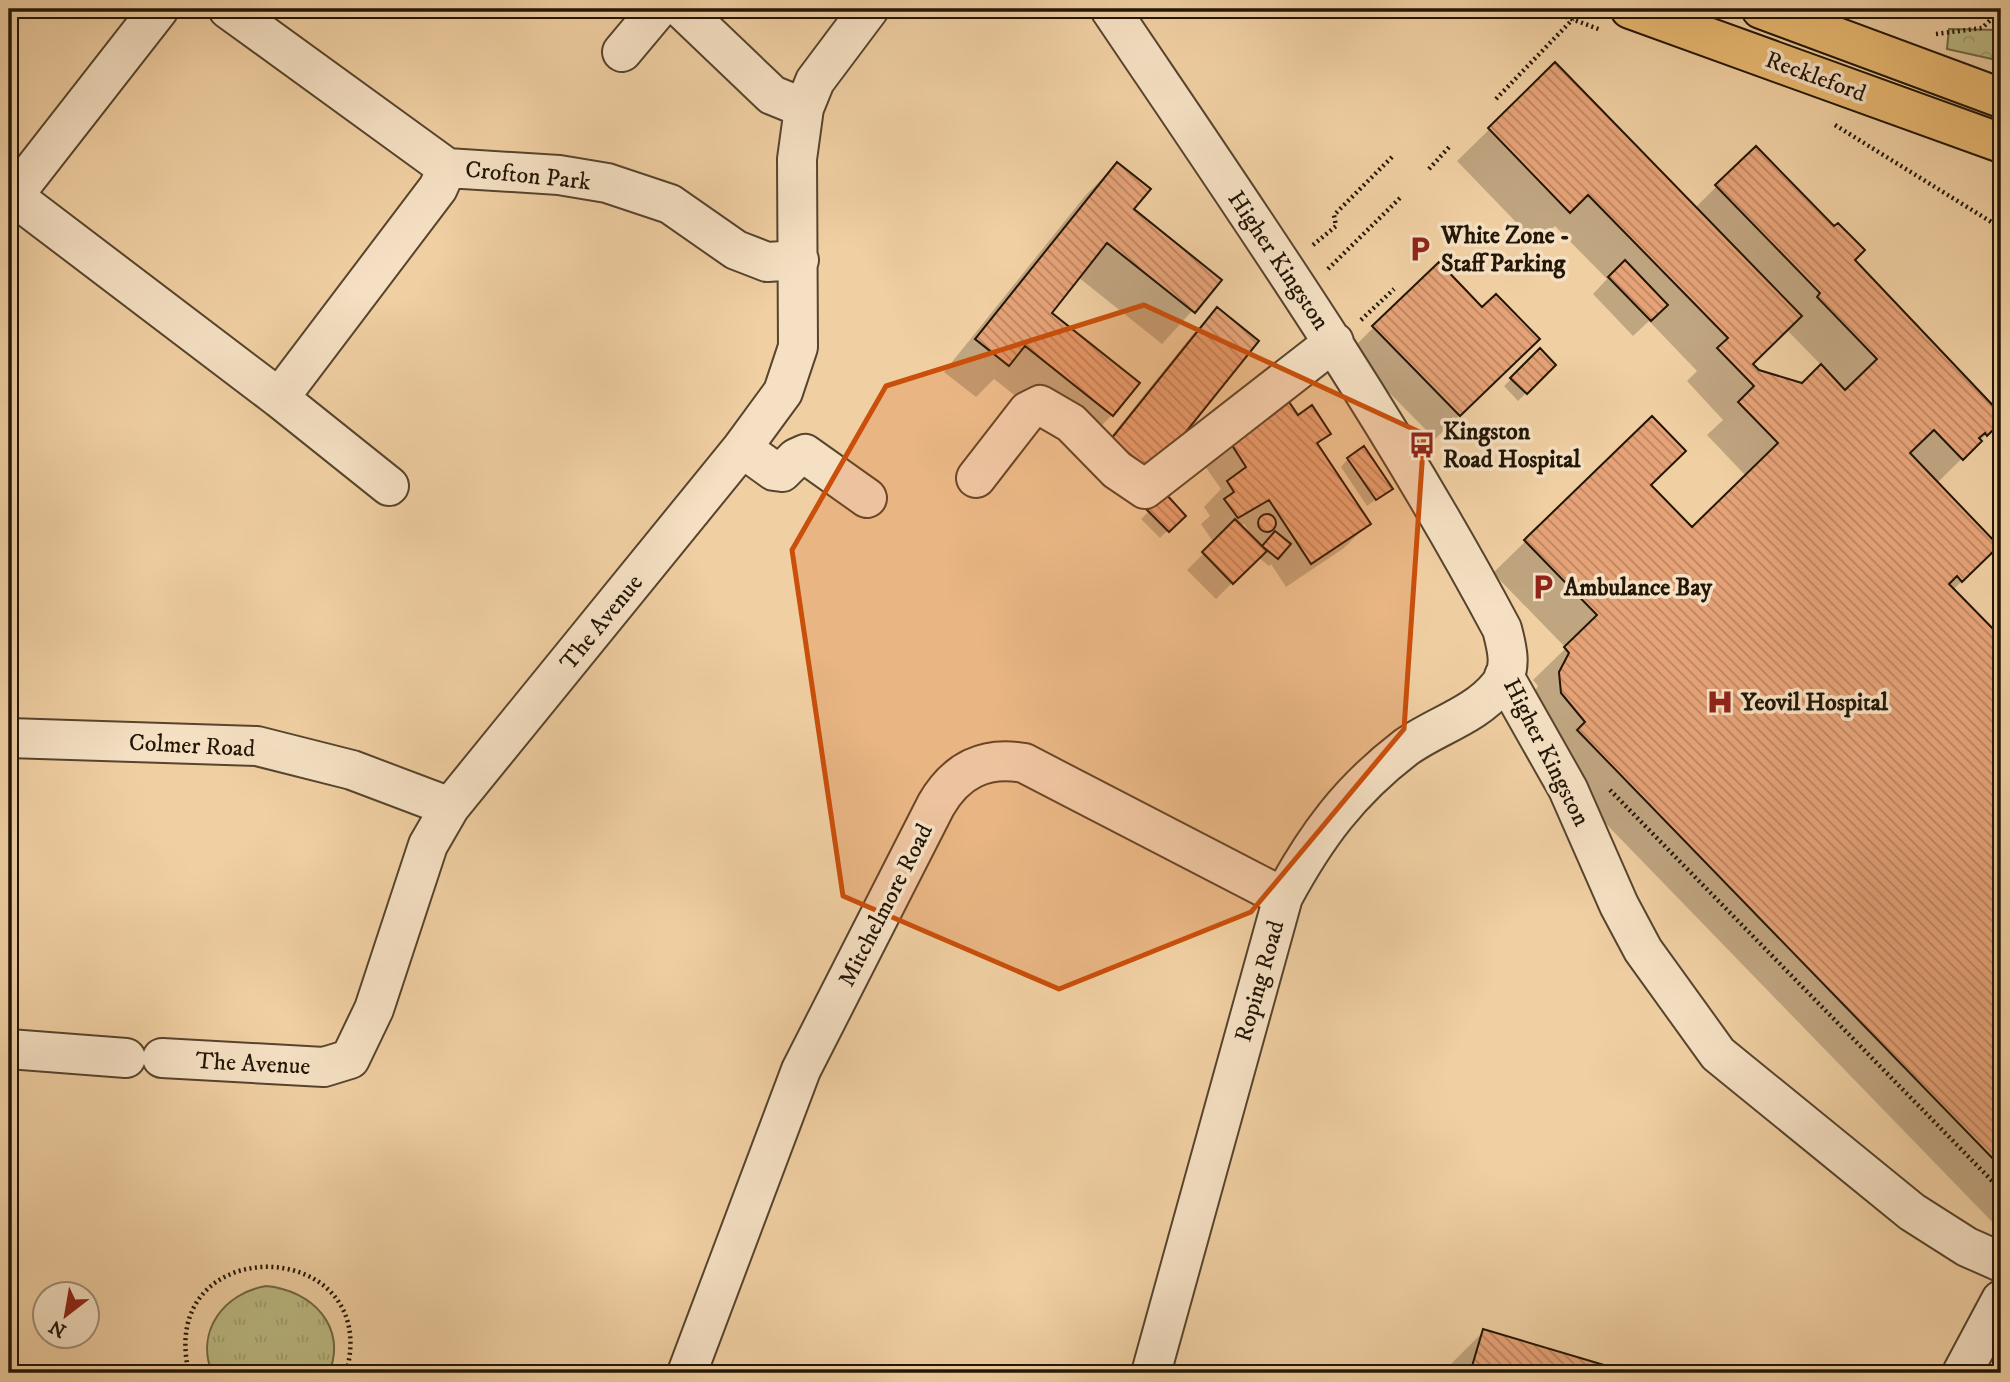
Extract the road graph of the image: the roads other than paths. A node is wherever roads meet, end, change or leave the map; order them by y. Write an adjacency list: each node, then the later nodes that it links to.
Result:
1 (159, 9): 16 (street)
2 (228, 9): 15 (street, Crofton Park)
3 (658, 9): 9 (street)
4 (682, 9): 12 (street)
5 (869, 9): 12 (street, The Avenue)
6 (1110, 9): 18 (street, Higher Kingston)
7 (1761, 9): 10 (main road, Reckleford)
8 (1621, 21): 11 (main road, Reckleford)
9 (622, 52)
10 (2001, 98)
11 (1898, 107): 13 (main road, Reckleford); 14 (main road)
12 (803, 108): 17 (street, The Avenue)
13 (2001, 143)
14 (2001, 166)
15 (447, 168): 17 (street, Crofton Park); 19 (street, Crofton Park)
16 (11, 199): 19 (street)
17 (799, 260): 20 (street, The Avenue)
18 (1347, 332): 21 (street); 24 (street, Higher Kingston)
19 (279, 398): 22 (street)
20 (742, 448): 23 (street); 26 (street, The Avenue)
21 (976, 478)
22 (389, 486)
23 (867, 498)
24 (1504, 676): 27 (street, Roping Road); 29 (street, Higher Kingston)
25 (9, 738): 26 (street, Colmer Road)
26 (450, 807): 28 (street, The Avenue)
27 (1283, 897): 31 (street, Mitchelmore Road); 32 (street, Roping Road)
28 (9, 1049)
29 (2001, 1262)
30 (2001, 1300): 33 (street)
31 (687, 1373)
32 (1151, 1373)
33 (1962, 1373)

